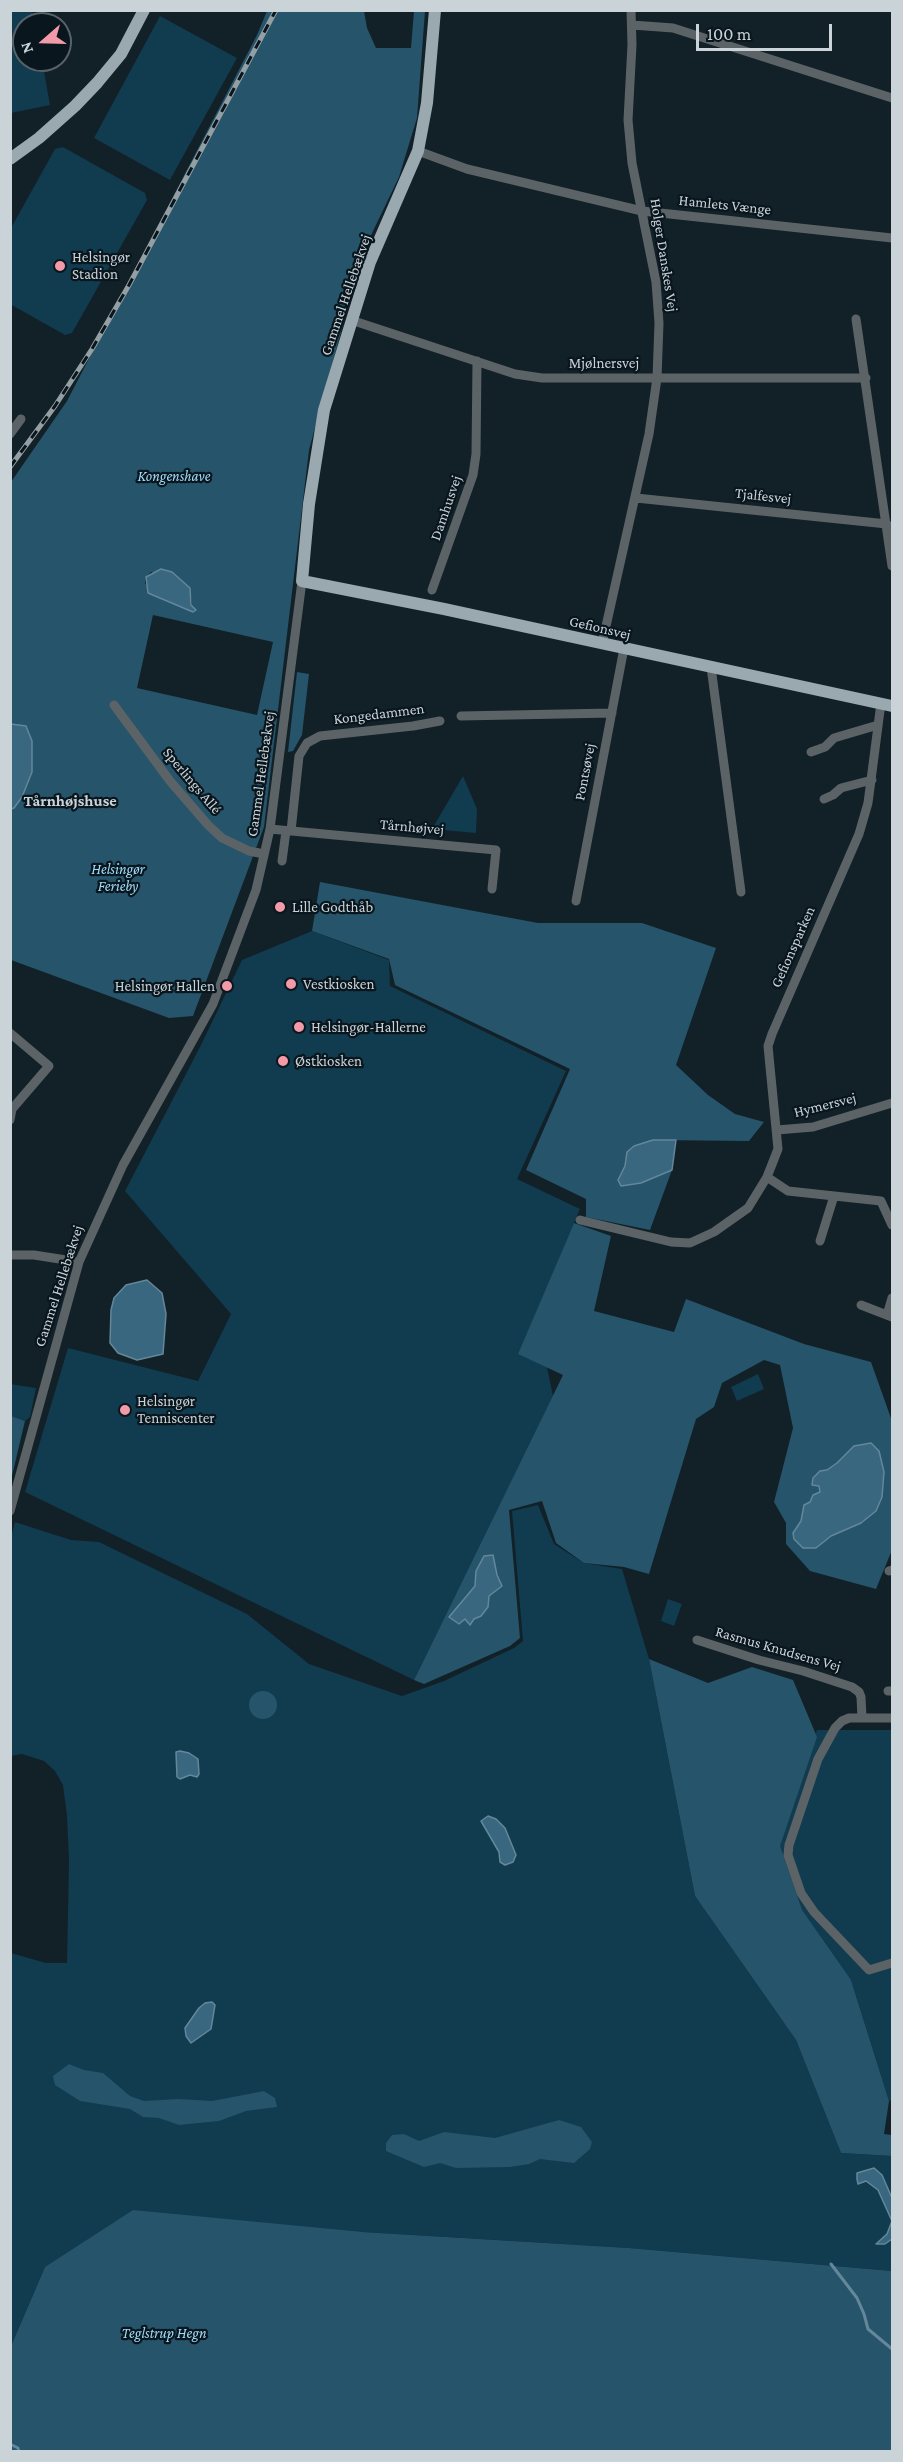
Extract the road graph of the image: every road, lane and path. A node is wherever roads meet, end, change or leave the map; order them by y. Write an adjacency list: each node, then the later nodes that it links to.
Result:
1 (144, 10): 7 (main road)
2 (435, 10): 6 (main road, Gammel Hellebækvej)
3 (631, 10): 4 (street, Holger Danskes Vej)
4 (632, 25): 5 (street); 8 (street, Holger Danskes Vej)
5 (892, 98)
6 (418, 151): 8 (street, Hamlets Vænge); 11 (main road, Gammel Hellebækvej)
7 (10, 159)
8 (642, 211): 9 (street, Hamlets Vænge); 13 (street, Holger Danskes Vej)
9 (892, 238)
10 (856, 319): 14 (street)
11 (351, 320): 12 (street, Mjølnersvej); 20 (main road, Gammel Hellebækvej)
12 (477, 362): 13 (street, Mjølnersvej); 21 (street, Damhusvej)
13 (657, 378): 14 (street, Mjølnersvej); 17 (street, Holger Danskes Vej)
14 (866, 378): 18 (street)
15 (21, 419): 16 (street)
16 (10, 434)
17 (636, 498): 18 (street, Tjalfesvej); 22 (street, Holger Danskes Vej)
18 (887, 524): 19 (street)
19 (892, 566)
20 (302, 581): 22 (main road, Gefionsvej); 34 (street, Gammel Hellebækvej)
21 (432, 590)
22 (602, 644): 23 (main road, Gefionsvej)
23 (624, 648): 24 (main road, Gefionsvej); 27 (street, Pontsøvej)
24 (711, 667): 26 (main road, Gefionsvej); 39 (street)
25 (114, 705): 36 (street, Sperlings Allé)
26 (887, 705): 30 (street, Gefionsparken)
27 (612, 713): 28 (street); 40 (street, Pontsøvej)
28 (461, 716)
29 (440, 721): 35 (street, Kongedammen)
30 (878, 726): 31 (street); 32 (street, Gefionsparken)
31 (811, 752)
32 (872, 780): 33 (street); 44 (street, Gefionsparken)
33 (824, 799)
34 (270, 829): 35 (street, Tårnhøjvej); 36 (street, Gammel Hellebækvej)
35 (288, 831): 37 (street); 38 (street, Tårnhøjvej)
36 (264, 854): 51 (street, Gammel Hellebækvej)
37 (282, 861)
38 (492, 889)
39 (741, 892)
40 (576, 901)
41 (10, 1033): 43 (street)
42 (892, 1102): 44 (street, Hymersvej)
43 (10, 1120)
44 (777, 1130): 45 (street, Hymersvej)
45 (767, 1177): 46 (street); 47 (street, Hymersvej)
46 (834, 1196): 48 (street); 49 (street)
47 (580, 1220)
48 (892, 1225)
49 (820, 1241)
50 (10, 1256): 51 (street)
51 (79, 1262): 55 (street, Gammel Hellebækvej)
52 (892, 1298): 54 (street)
53 (861, 1305): 54 (street)
54 (890, 1316)
55 (10, 1511)
56 (697, 1640): 57 (street, Rasmus Knudsens Vej)
57 (862, 1718): 58 (street); 59 (street)
58 (892, 1718)
59 (892, 1963)

